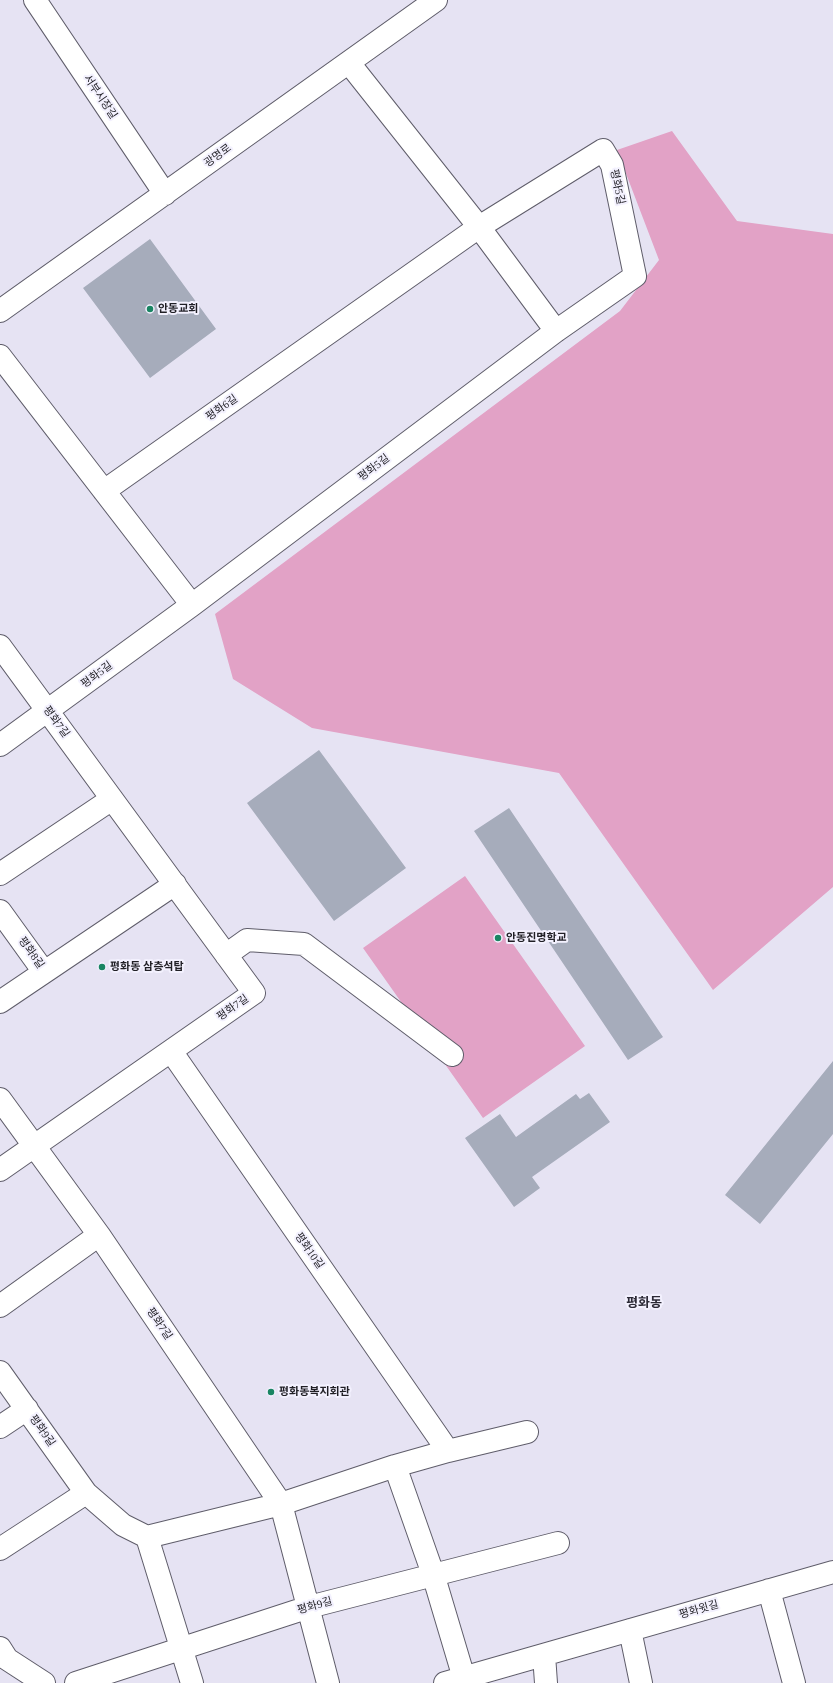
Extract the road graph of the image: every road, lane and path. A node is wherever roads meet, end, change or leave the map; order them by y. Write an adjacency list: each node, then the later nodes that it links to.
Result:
1 (35, 0): 4 (street, 서부시장길)
2 (436, 0): 3 (street, 광명로)
3 (349, 63): 4 (street, 광명로); 5 (street)
4 (165, 194): 6 (street, 광명로)
5 (479, 227): 7 (street); 7 (street, 평화5길); 9 (street, 평화6길)
6 (0, 311)
7 (556, 331): 10 (street, 평화5길)
8 (0, 356): 9 (street)
9 (104, 491): 10 (street)
10 (192, 604): 12 (street, 평화5길)
11 (0, 646): 12 (street, 평화7길)
12 (48, 711): 13 (street, 평화5길); 14 (street, 평화7길)
13 (0, 745)
14 (112, 799): 15 (street); 16 (street, 평화7길)
15 (0, 874)
16 (175, 884): 18 (street, 평화7길); 19 (street)
17 (0, 911): 19 (street, 평화8길)
18 (226, 955): 21 (street, 평화7길); 22 (street)
19 (44, 972): 20 (street, 평화8길)
20 (0, 1002)
21 (171, 1051): 24 (street, 평화7길); 32 (street, 평화10길)
22 (452, 1055)
23 (0, 1099): 24 (street)
24 (34, 1146): 25 (street, 평화7길); 26 (street, 평화7길)
25 (0, 1170)
26 (99, 1235): 27 (street); 35 (street, 평화7길)
27 (0, 1306)
28 (0, 1372): 29 (street, 평화9길)
29 (27, 1409): 30 (street, 평화9길); 34 (street, 평화9길)
30 (0, 1427)
31 (527, 1432): 32 (street)
32 (448, 1451): 33 (street)
33 (395, 1466): 35 (street); 40 (street)
34 (86, 1493): 36 (street, 평화9길); 38 (street)
35 (281, 1504): 36 (street); 42 (street, 평화7길)
36 (148, 1537): 45 (street)
37 (558, 1542): 40 (street, 평화9길)
38 (0, 1549)
39 (833, 1572): 41 (street, 평화윗길)
40 (433, 1574): 42 (street, 평화9길); 47 (street)
41 (769, 1590): 43 (street, 평화윗길); 54 (street)
42 (309, 1607): 45 (street, 평화9길); 51 (street, 평화7길)
43 (630, 1630): 46 (street, 평화윗길); 53 (street)
44 (0, 1648): 48 (street)
45 (181, 1649): 49 (street, 평화9길); 50 (street)
46 (544, 1654): 47 (street, 평화윗길); 52 (street)
47 (454, 1680)
48 (44, 1683)
49 (76, 1683)
50 (192, 1683)
51 (328, 1683)
52 (546, 1683)
53 (641, 1683)
54 (794, 1683)

